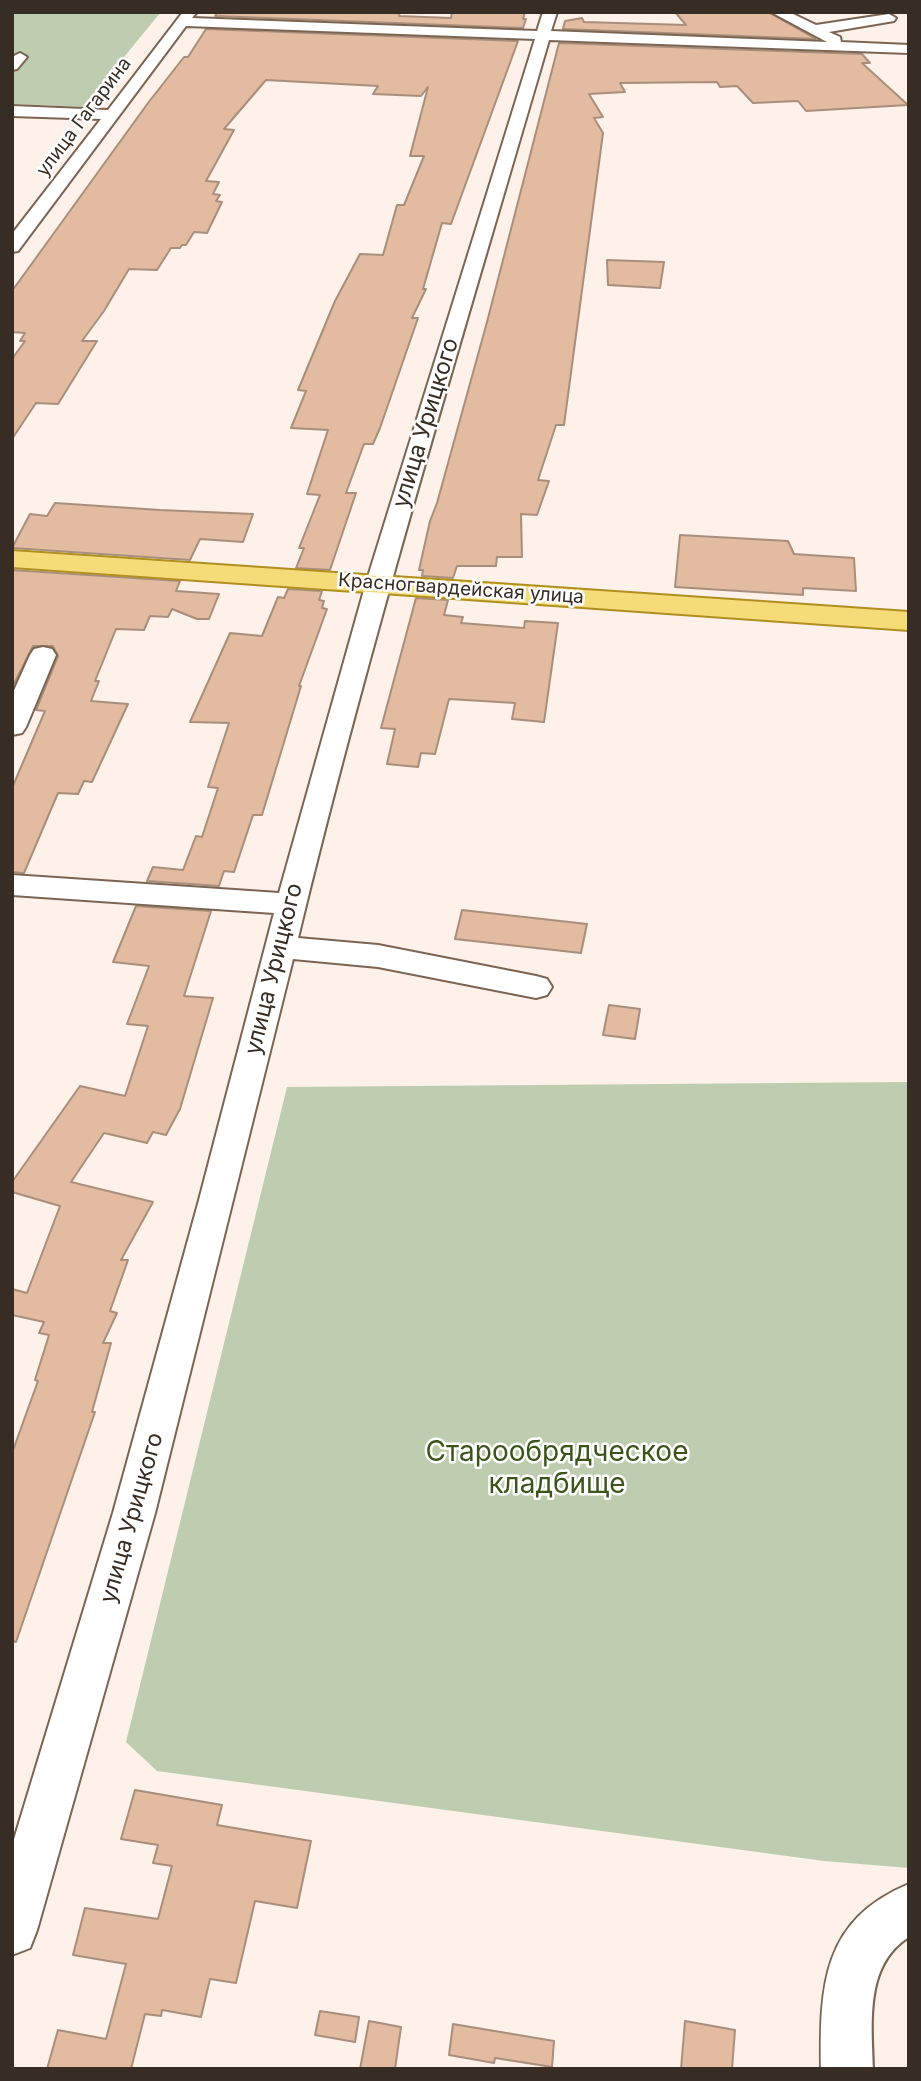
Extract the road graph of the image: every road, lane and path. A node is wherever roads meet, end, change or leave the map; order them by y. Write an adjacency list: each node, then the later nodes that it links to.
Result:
1 (550, 12): 6 (street, улица Урицкого)
2 (778, 12): 5 (street)
3 (186, 17): 6 (street); 11 (street, улица Гагарина)
4 (889, 18): 5 (street)
5 (814, 30): 7 (street)
6 (542, 37): 7 (street); 15 (street, улица Урицкого)
7 (840, 47): 8 (street)
8 (909, 49)
9 (12, 111): 10 (street)
10 (46, 112): 11 (street); 12 (street)
11 (113, 116): 13 (street, улица Гагарина)
12 (27, 125)
13 (14, 241)
14 (12, 559): 15 (main road, Красногвардейская улица)
15 (378, 583): 16 (main road, Красногвардейская улица); 20 (street, улица Урицкого)
16 (909, 621)
17 (43, 655): 18 (street)
18 (12, 727)
19 (12, 885): 20 (street)
20 (291, 904): 21 (street, улица Урицкого)
21 (280, 947): 22 (lane); 24 (street, улица Урицкого)
22 (536, 987)
23 (909, 1909): 25 (street)
24 (12, 1930)
25 (847, 2069)

